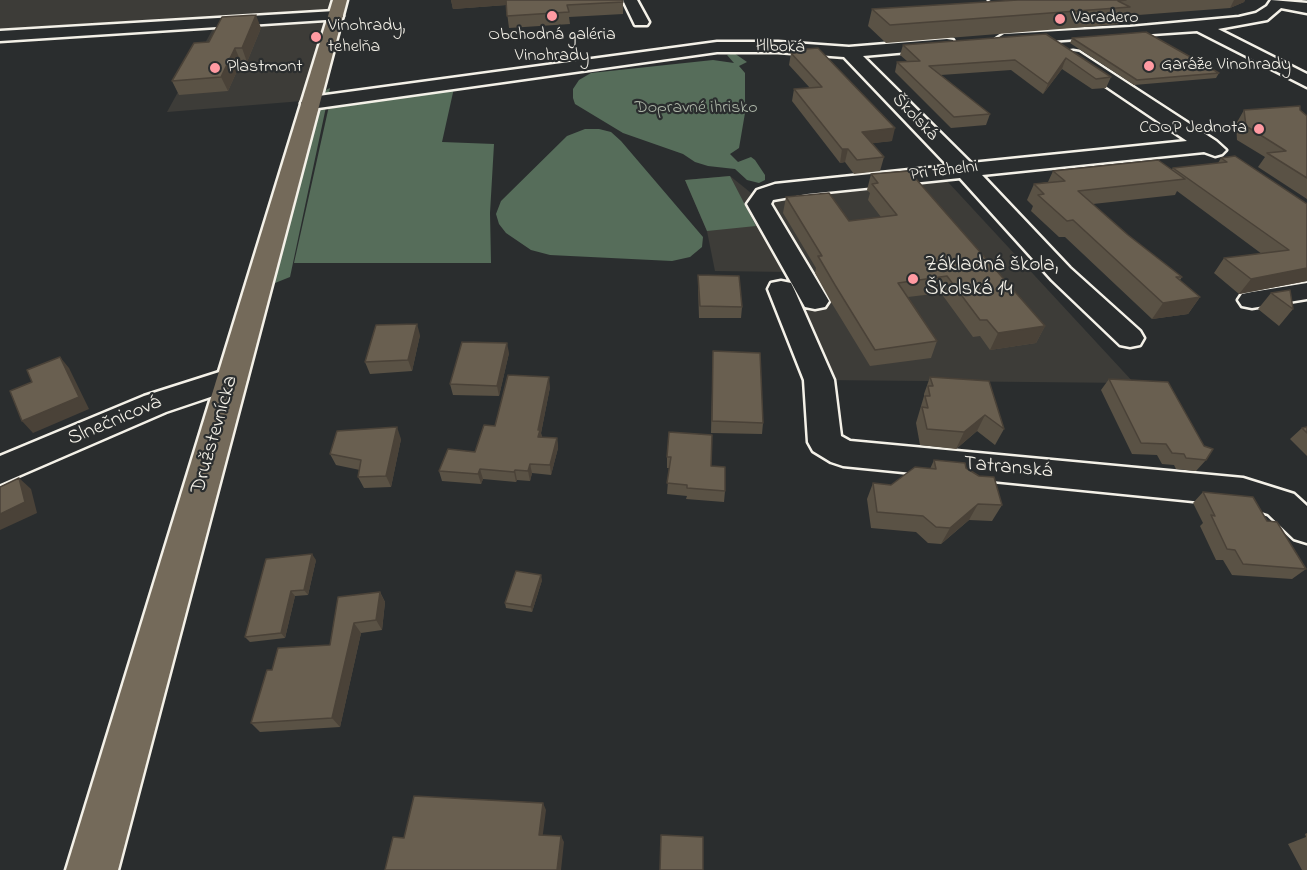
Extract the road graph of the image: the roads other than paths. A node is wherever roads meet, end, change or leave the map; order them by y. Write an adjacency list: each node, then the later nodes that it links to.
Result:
1 (630, 0): 7 (street)
2 (996, 0): 4 (street)
3 (1278, 2): 6 (street); 8 (street)
4 (1069, 3)
5 (338, 8): 11 (street); 19 (main road, Družstevnícka)
6 (1307, 8)
7 (641, 22)
8 (1200, 26): 10 (street); 18 (street)
9 (1117, 28): 10 (street); 12 (street); 16 (street)
10 (1163, 29): 14 (street)
11 (0, 36)
12 (1044, 36): 13 (street); 20 (street)
13 (986, 41)
14 (1191, 42)
15 (963, 43): 17 (street, Hlboká)
16 (1160, 46)
17 (849, 52): 19 (street, Hlboká); 22 (street, Školská)
18 (1307, 81)
19 (311, 103): 28 (main road, Družstevnícka)
20 (1209, 145): 21 (street); 22 (street, Pri tehelni)
21 (1236, 164)
22 (964, 170): 26 (street, Pri tehelni); 27 (street, Školská)
23 (781, 290): 30 (street, Tatranská)
24 (1307, 291): 25 (street)
25 (1252, 300)
26 (815, 301)
27 (1130, 338)
28 (232, 379): 29 (street, Slnečnicová); 31 (main road, Družstevnícka)
29 (0, 471)
30 (1307, 528)
31 (92, 870)

